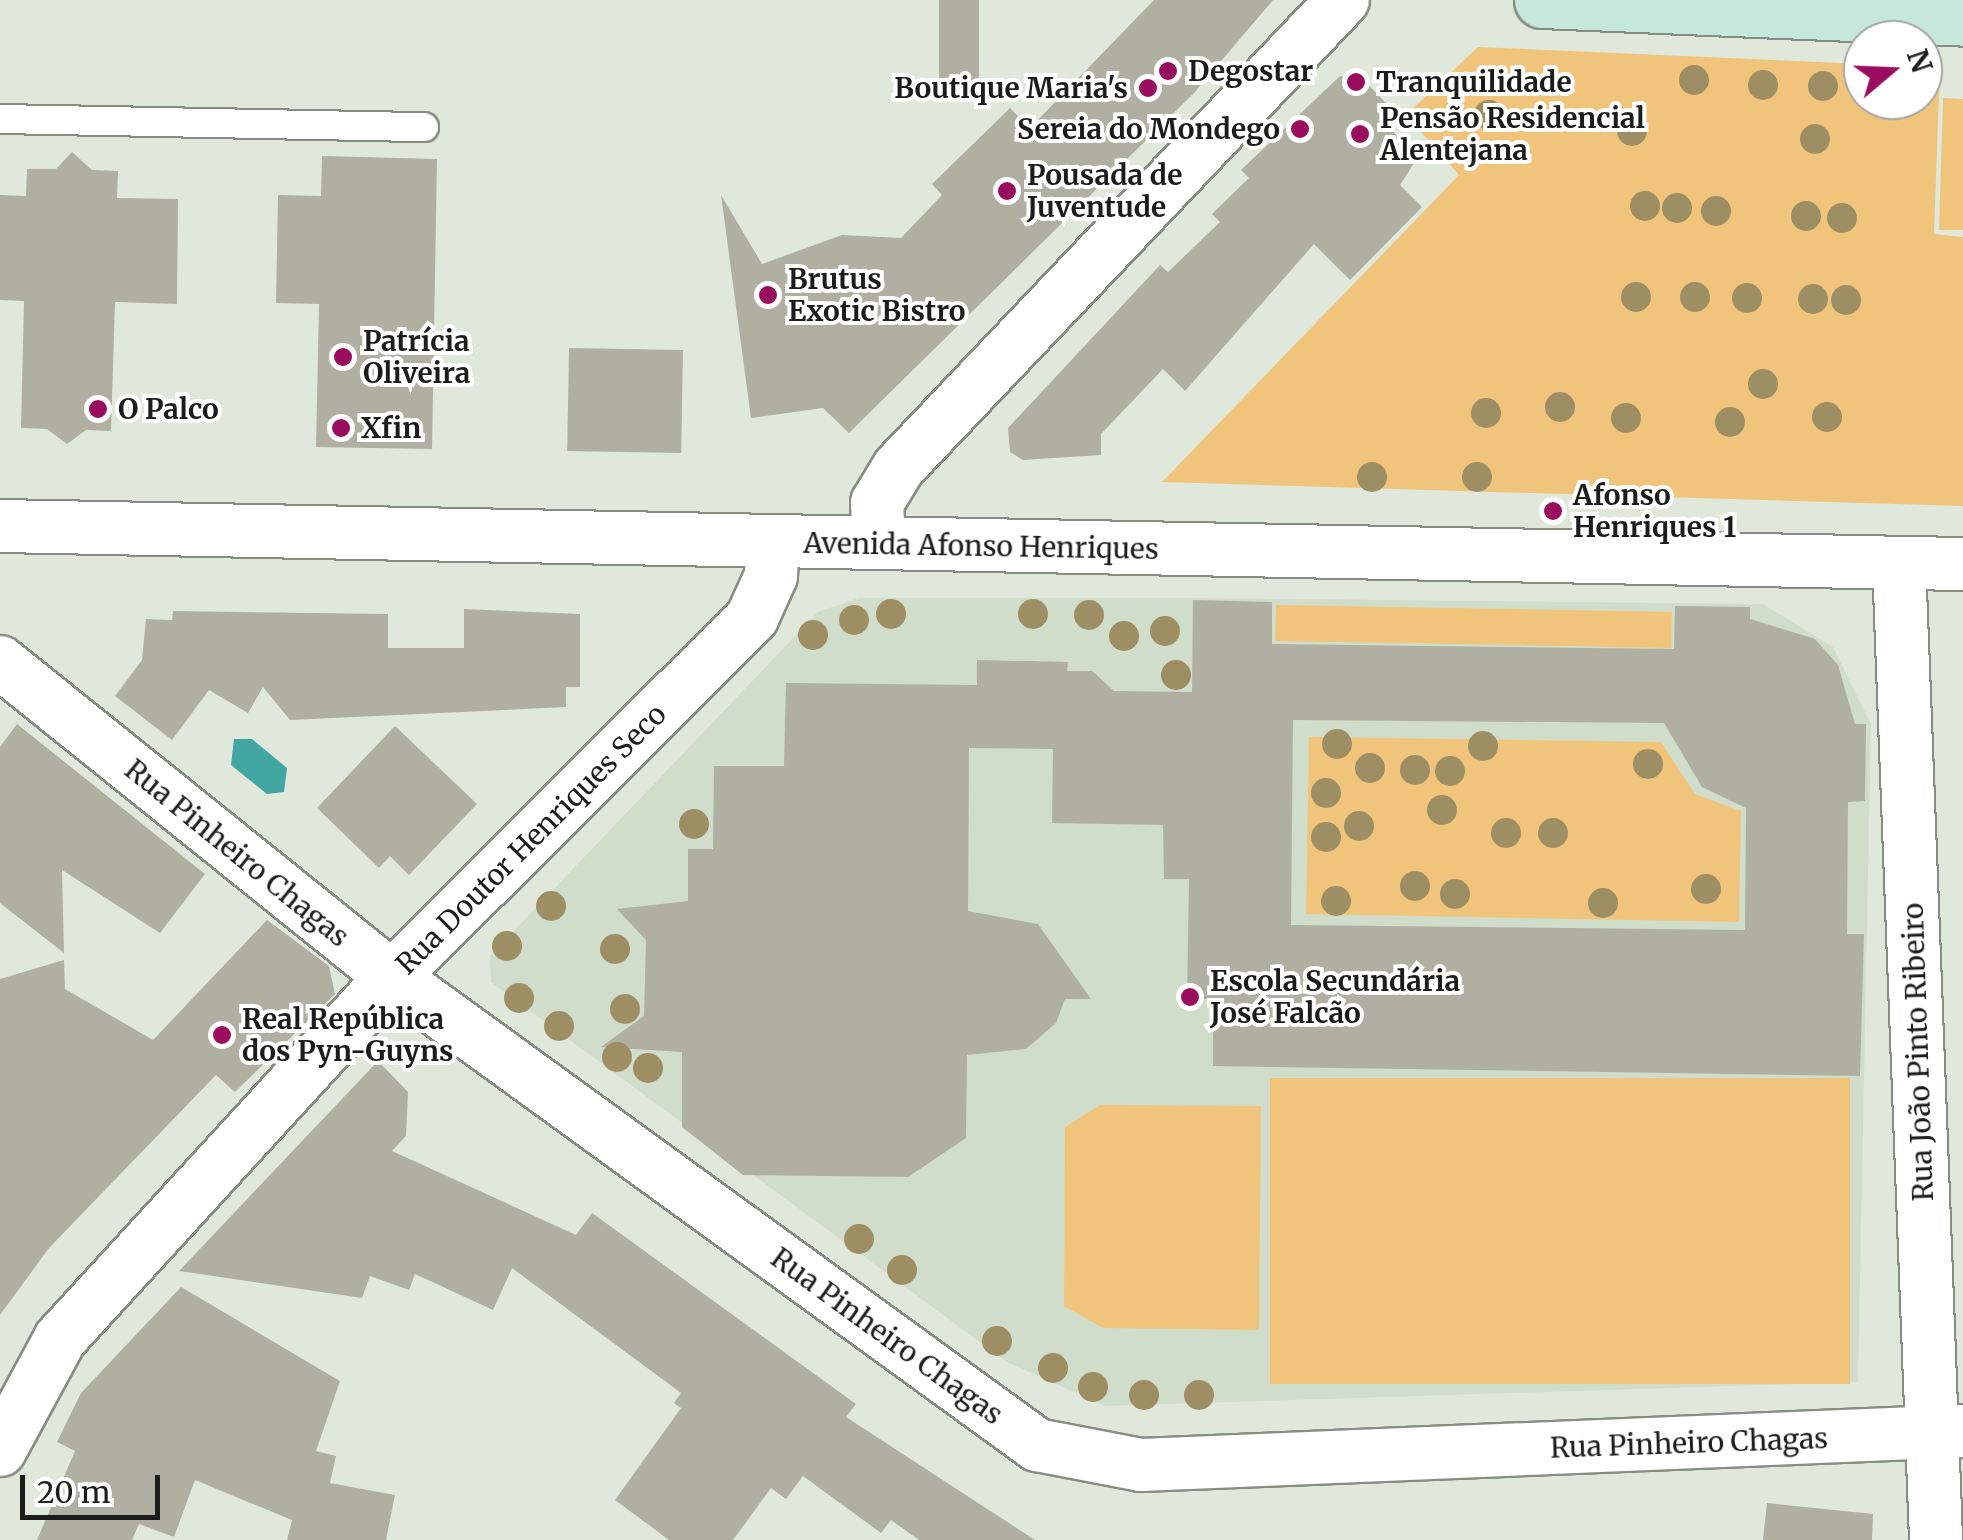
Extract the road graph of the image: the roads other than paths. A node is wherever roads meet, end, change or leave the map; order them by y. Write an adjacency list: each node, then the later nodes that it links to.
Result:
1 (1343, 0): 8 (street)
2 (1542, 0): 3 (street)
3 (1963, 18)
4 (0, 119): 5 (lane)
5 (424, 127)
6 (0, 526): 7 (street, Avenida Afonso Henriques)
7 (772, 542): 8 (street, Avenida Afonso Henriques); 12 (street, Rua Doutor Henriques Seco)
8 (879, 544): 9 (street, Avenida Afonso Henriques)
9 (1899, 563): 10 (street, Avenida Afonso Henriques); 13 (street, Rua João Pinto Ribeiro)
10 (1963, 564)
11 (0, 662): 12 (street, Rua Pinheiro Chagas)
12 (392, 978): 13 (street, Rua Pinheiro Chagas); 14 (street, Rua Doutor Henriques Seco)
13 (1948, 1432): 15 (street, Rua João Pinto Ribeiro)
14 (0, 1450)
15 (1936, 1540)

